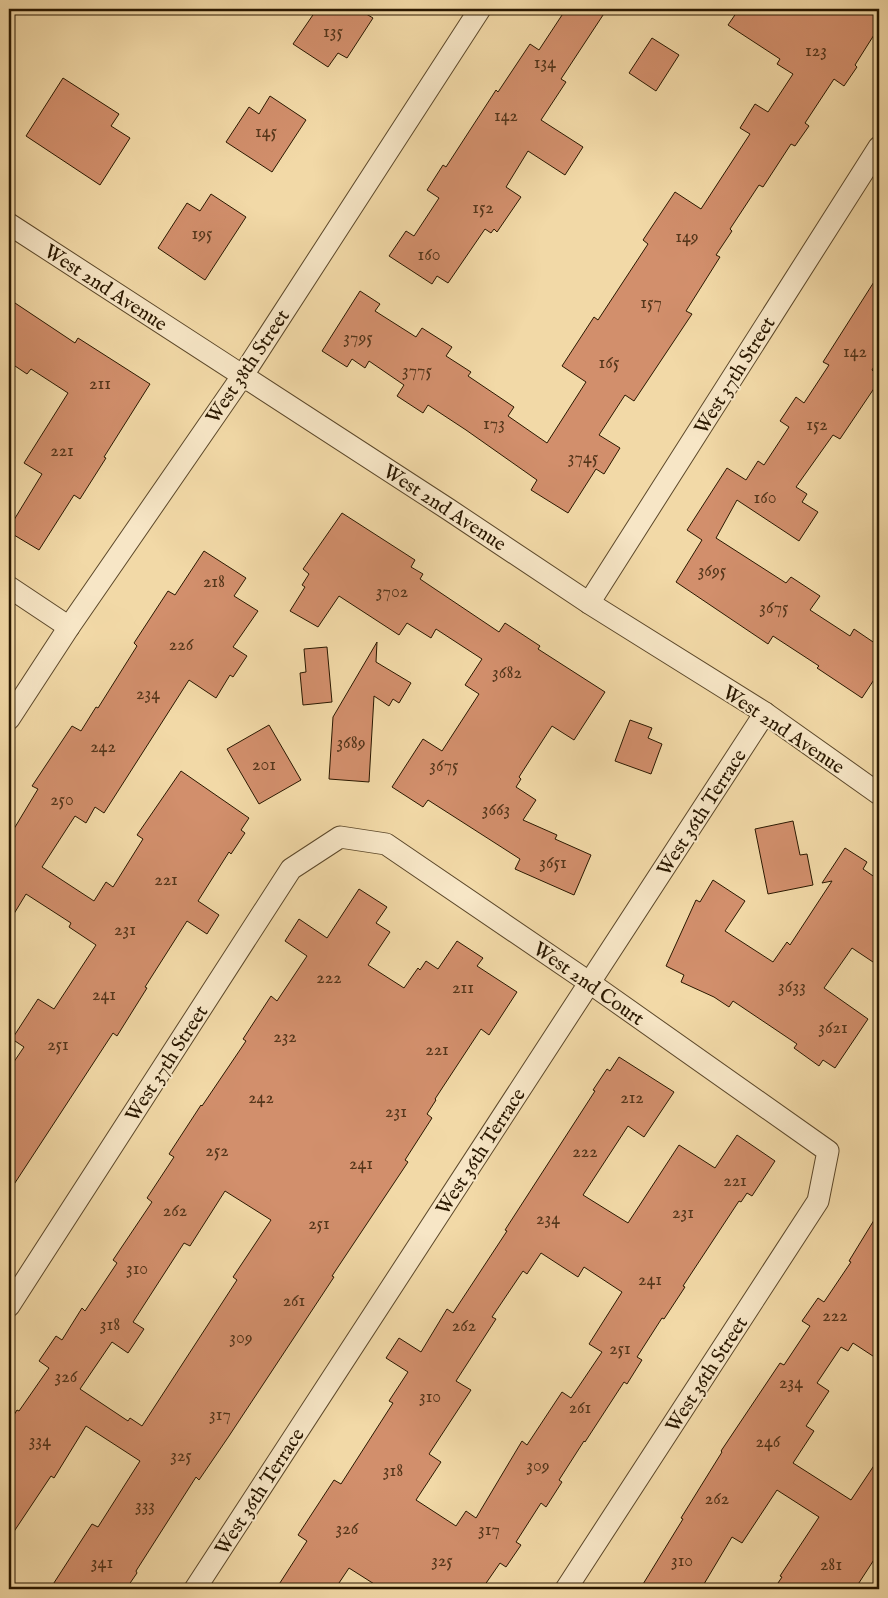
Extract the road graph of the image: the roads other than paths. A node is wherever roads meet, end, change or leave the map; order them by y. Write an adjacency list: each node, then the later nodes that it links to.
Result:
1 (480, 9): 4 (street, West 38th Street)
2 (879, 148): 6 (street, West 37th Street)
3 (9, 224): 4 (street, West 2nd Avenue)
4 (243, 375): 6 (street, West 2nd Avenue); 7 (street, West 38th Street)
5 (9, 587): 7 (street)
6 (589, 603): 8 (street, West 2nd Avenue)
7 (69, 627): 9 (street, West 38th Street)
8 (765, 713): 10 (street, West 2nd Avenue); 12 (street, West 36th Terrace)
9 (9, 719)
10 (879, 794)
11 (340, 837): 12 (street, West 2nd Court); 14 (street, West 37th Street)
12 (590, 983): 13 (street, West 2nd Court); 15 (street, West 36th Terrace)
13 (828, 1152): 16 (street, West 36th Street)
14 (9, 1306)
15 (195, 1589)
16 (566, 1589)

